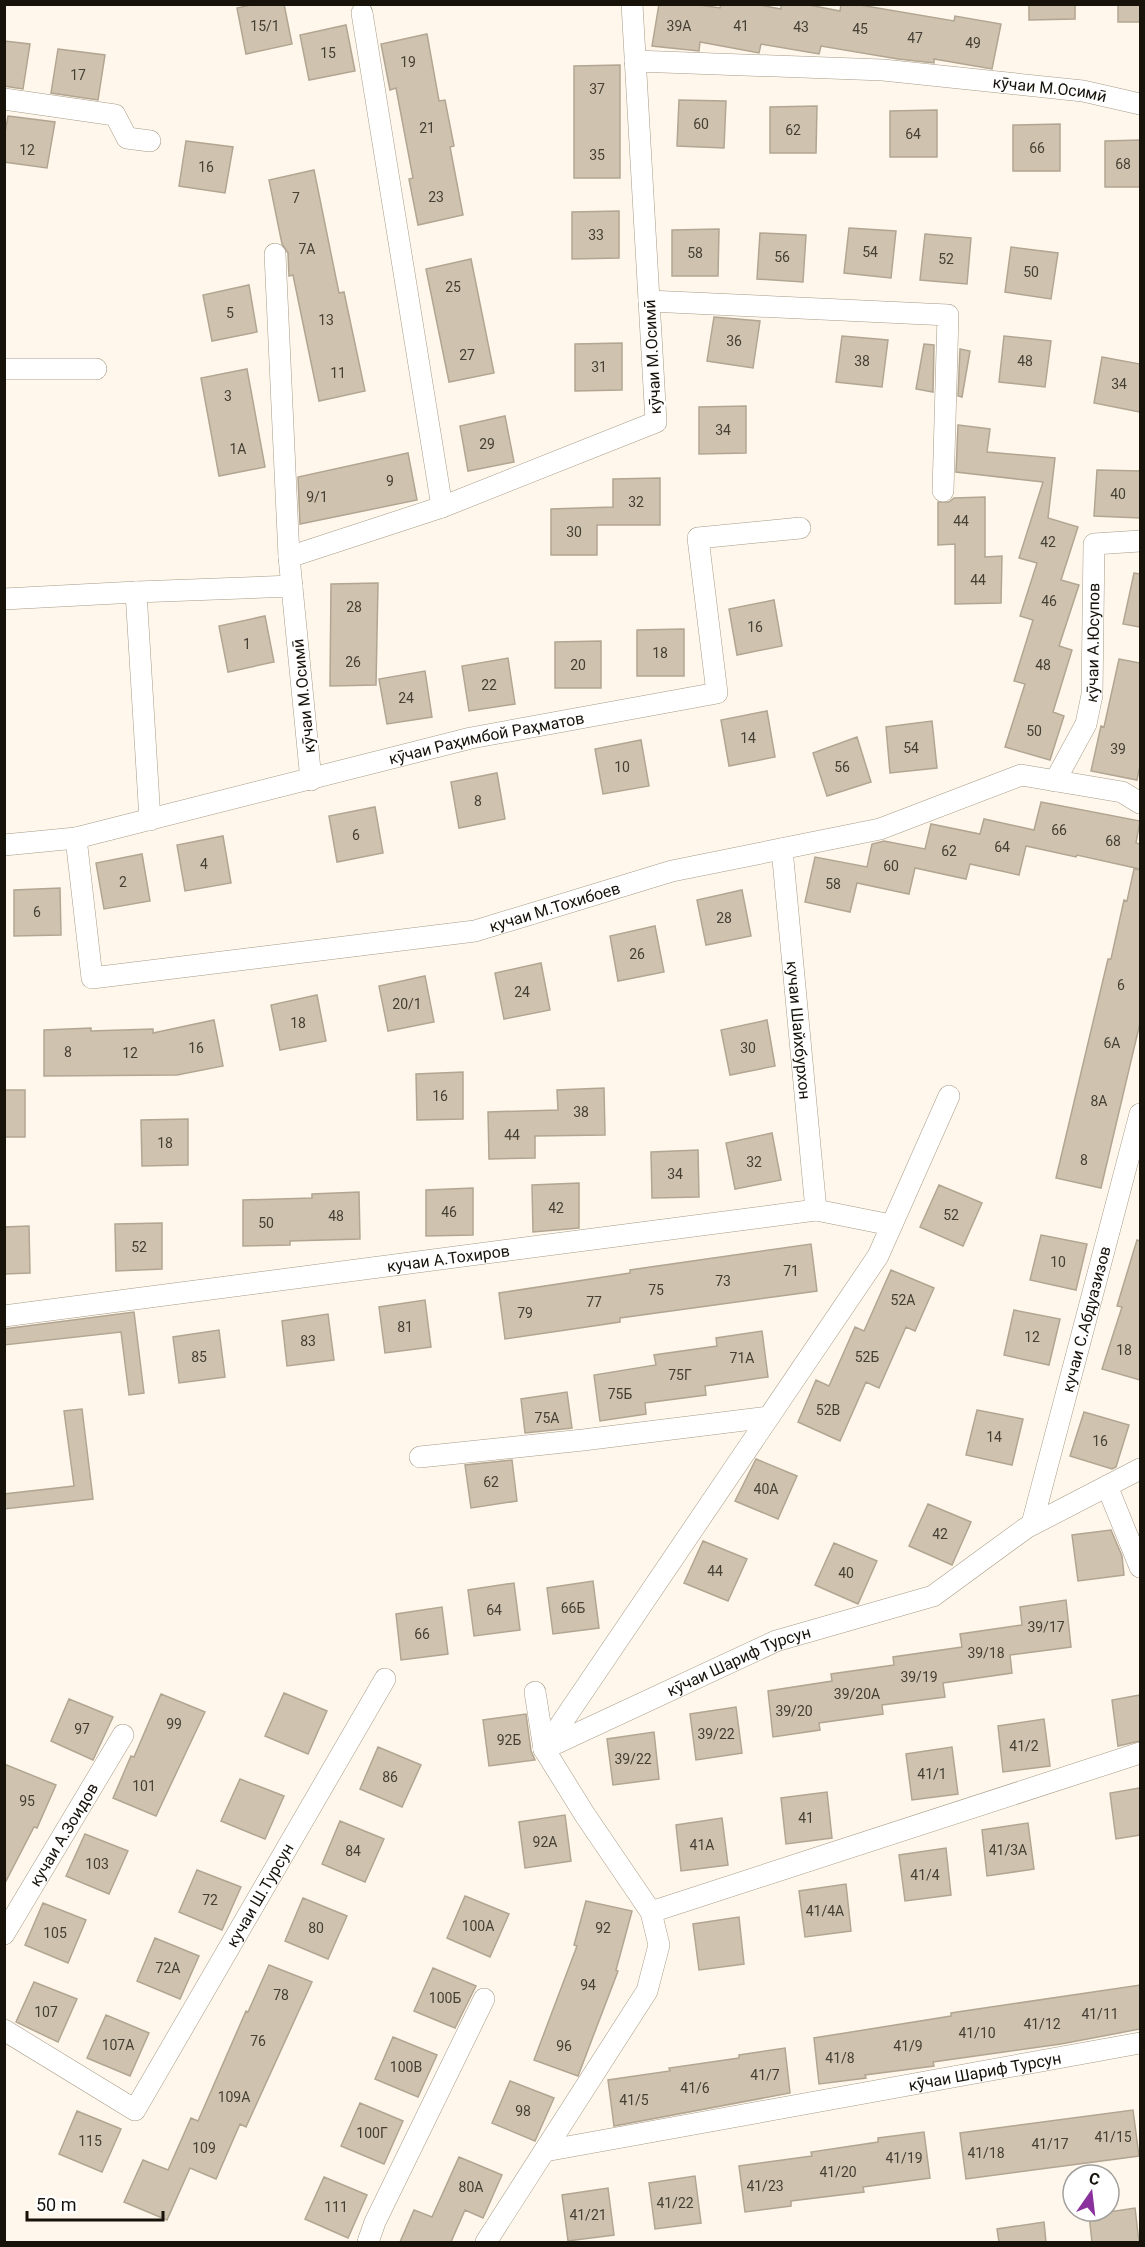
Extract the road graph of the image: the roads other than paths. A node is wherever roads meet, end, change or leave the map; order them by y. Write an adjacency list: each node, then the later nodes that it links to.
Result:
1 (632, 4): 3 (street, кӯчаи М.Осимӣ)
2 (362, 13): 12 (street)
3 (635, 61): 5 (street, кӯчаи М.Осимӣ); 8 (street, кӯчаи М.Осимӣ)
4 (4, 99): 6 (street)
5 (1140, 104)
6 (150, 141)
7 (275, 254): 15 (street)
8 (649, 300): 11 (street); 12 (street, кӯчаи М.Осимӣ)
9 (4, 369): 10 (street)
10 (96, 369)
11 (943, 491)
12 (442, 507): 15 (street, кӯчаи М.Осимӣ)
13 (800, 528): 19 (street, кӯчаи Раҳимбой Раҳматов)
14 (1140, 541): 20 (street, кӯчаи А.Юсупов)
15 (289, 557): 16 (street, кӯчаи М.Осимӣ)
16 (292, 586): 17 (street); 19 (street, кӯчаи М.Осимӣ)
17 (136, 592): 18 (street); 22 (street)
18 (4, 599)
19 (311, 780): 22 (street, кӯчаи Раҳимбой Раҳматов)
20 (1055, 781): 21 (street, кучаи М.Тохибоев); 25 (street, кучаи М.Тохибоев)
21 (1140, 803)
22 (150, 820): 23 (street, кӯчаи Раҳимбой Раҳматов)
23 (76, 838): 24 (street, кӯчаи Раҳимбой Раҳматов); 25 (street, кучаи М.Тохибоев)
24 (4, 845)
25 (783, 849): 28 (street, кучаи Шайхбурхон)
26 (949, 1096): 29 (street)
27 (1140, 1114): 35 (street, кучаи С.Абдуазизов)
28 (816, 1210): 29 (street, кучаи А.Тохиров); 30 (street, кучаи А.Тохиров)
29 (891, 1225): 31 (street)
30 (4, 1316)
31 (769, 1417): 32 (street); 40 (street)
32 (420, 1457)
33 (1140, 1469): 34 (street, кӯчаи Шариф Турсун)
34 (1107, 1486): 35 (street, кӯчаи Шариф Турсун); 36 (street)
35 (1032, 1524): 40 (street, кӯчаи Шариф Турсун)
36 (1140, 1567)
37 (385, 1679): 45 (street, кучаи Ш.Турсун)
38 (535, 1692): 40 (street)
39 (123, 1735): 43 (street, кучаи А.Зоидов)
40 (544, 1749): 42 (street)
41 (1140, 1753): 42 (street)
42 (651, 1912): 47 (street)
43 (4, 1934)
44 (484, 1999): 48 (street)
45 (4, 2030)
46 (1140, 2043): 47 (street, кӯчаи Шариф Турсун)
47 (545, 2151): 49 (street)
48 (368, 2242)
49 (486, 2242)

